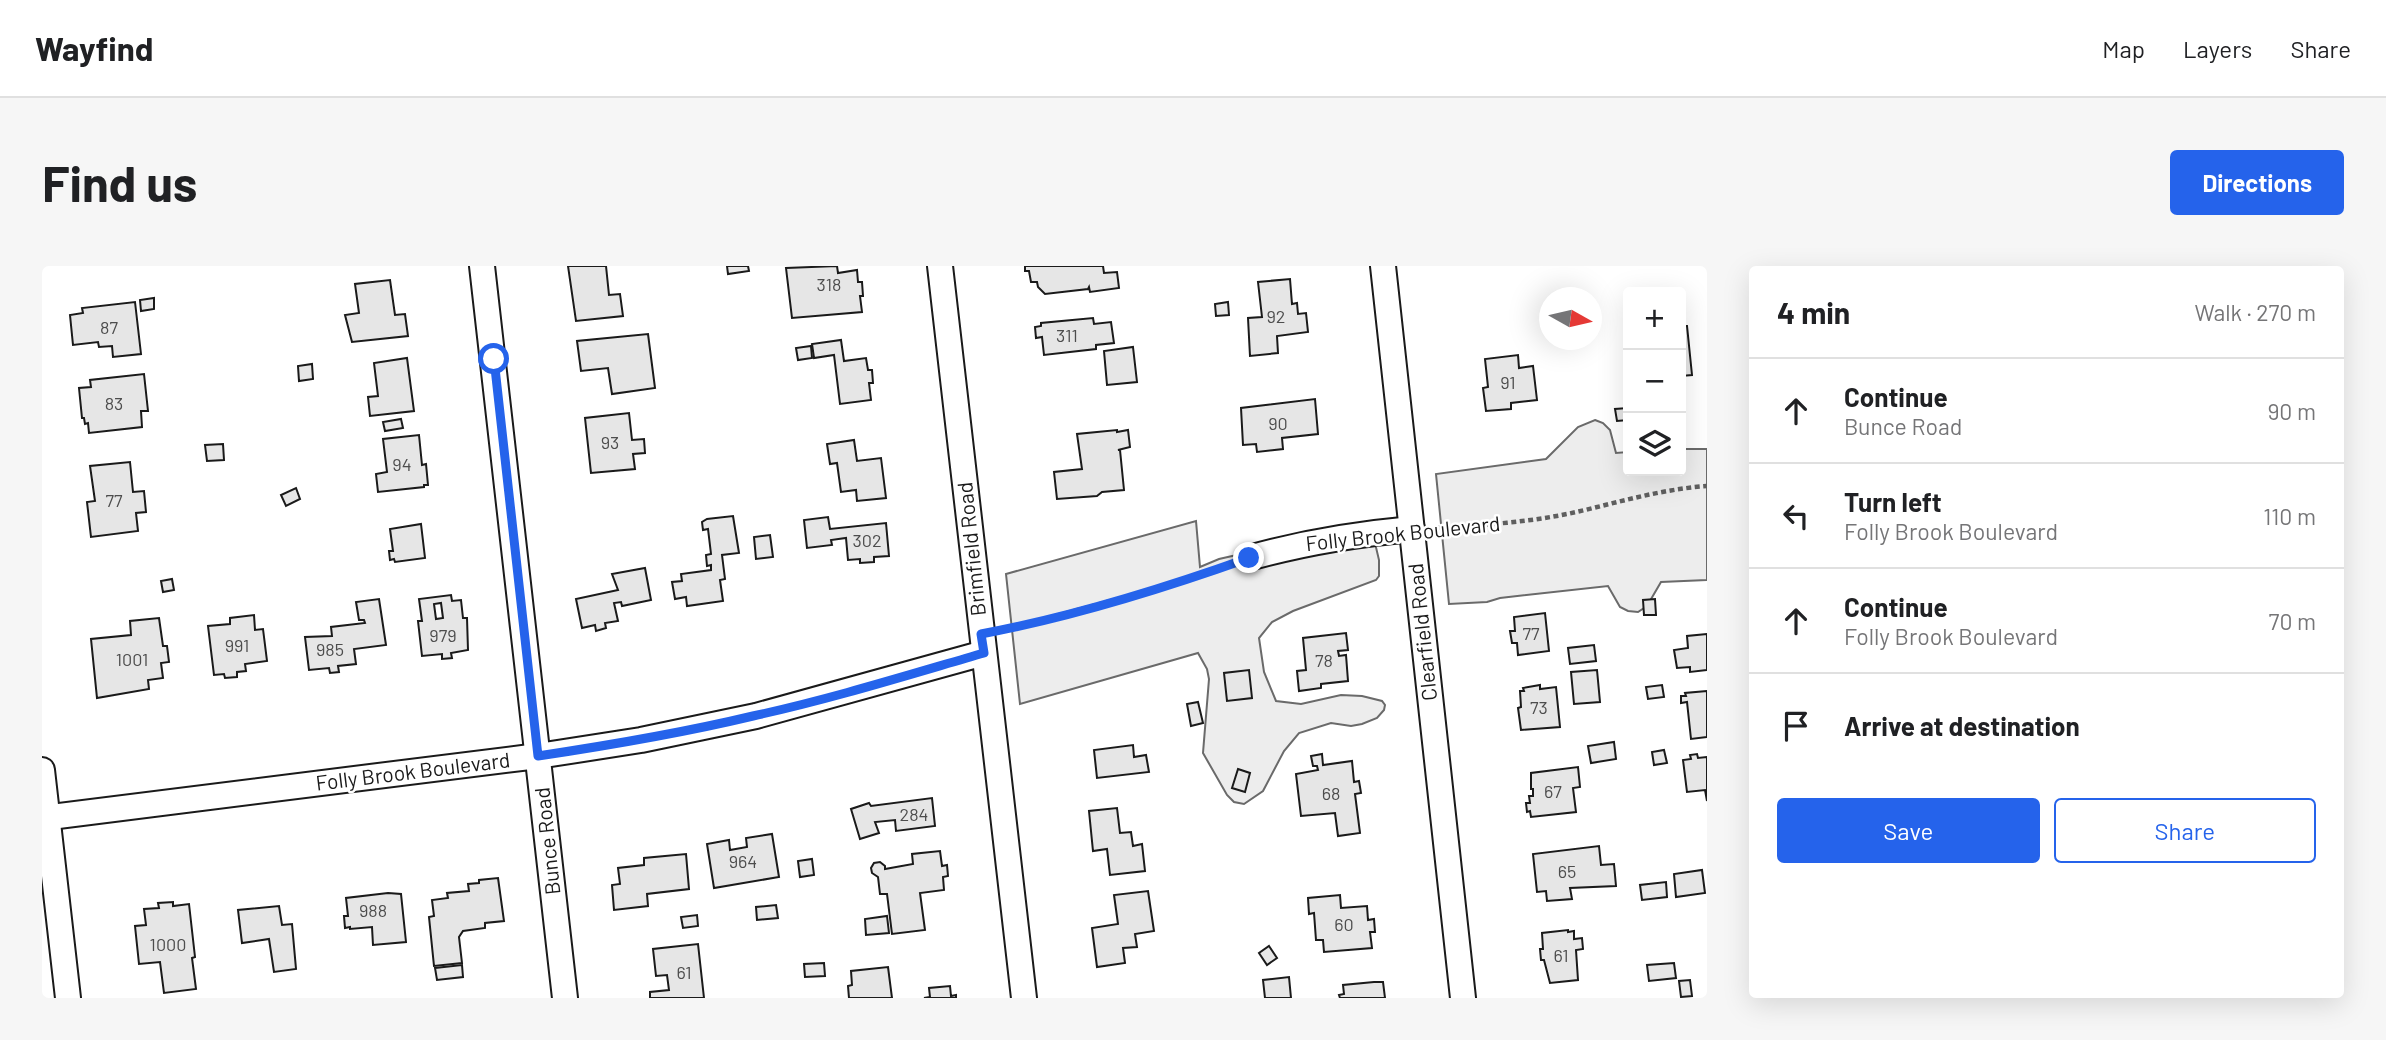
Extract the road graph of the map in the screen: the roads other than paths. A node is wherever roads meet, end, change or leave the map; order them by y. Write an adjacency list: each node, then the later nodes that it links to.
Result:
1 (482, 266): 7 (street, Bunce Road)
2 (940, 266): 6 (street, Brimfield Road)
3 (1383, 266): 4 (street, Clearfield Road)
4 (1412, 529): 5 (street, Folly Brook Boulevard); 13 (street, Clearfield Road)
5 (1249, 558)
6 (983, 644): 7 (street, Folly Brook Boulevard); 12 (street, Brimfield Road)
7 (538, 756): 9 (street, Folly Brook Boulevard); 11 (street, Bunce Road)
8 (42, 770): 9 (street)
9 (45, 818): 10 (street)
10 (68, 998)
11 (565, 998)
12 (1024, 998)
13 (1463, 998)

